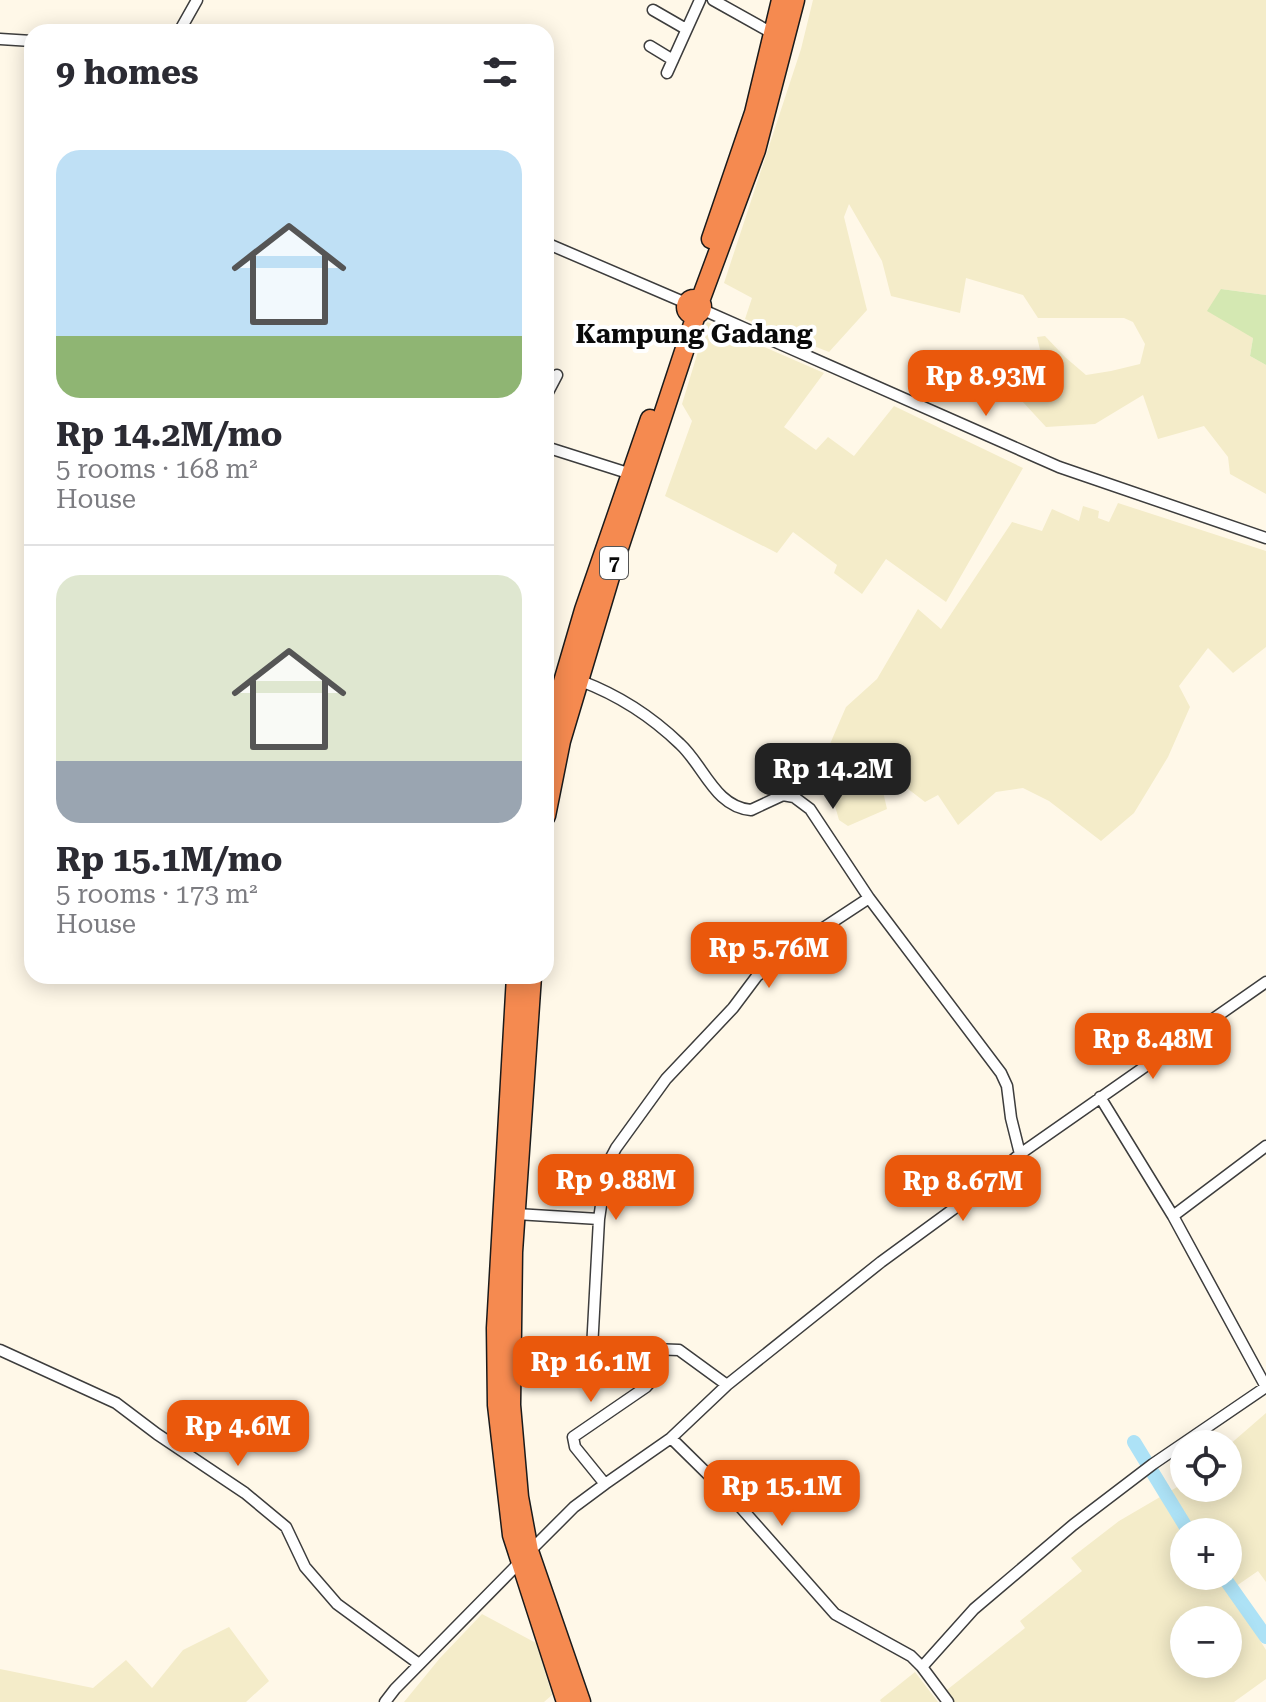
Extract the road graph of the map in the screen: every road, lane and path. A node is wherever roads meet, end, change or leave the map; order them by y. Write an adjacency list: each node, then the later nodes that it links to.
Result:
1 (197, 0): 8 (street)
2 (700, 0): 9 (street)
3 (713, 0): 6 (street)
4 (781, 0): 10 (highway)
5 (795, 0): 15 (highway)
6 (726, 3): 10 (street)
7 (653, 10): 9 (street)
8 (184, 24)
9 (686, 29): 14 (street)
10 (772, 33): 15 (highway)
11 (0, 39): 12 (street)
12 (24, 40)
13 (650, 46): 14 (street)
14 (673, 60): 16 (street)
15 (771, 70): 18 (highway)
16 (667, 73)
17 (554, 246): 18 (street)
18 (694, 307): 22 (highway, 7); 23 (street); 24 (highway, 7)
19 (557, 375): 20 (street)
20 (554, 381)
21 (554, 450): 22 (street)
22 (631, 474): 25 (highway, 7)
23 (1266, 538)
24 (581, 681): 26 (highway, 7); 27 (street)
25 (554, 722)
26 (554, 730)
27 (869, 898): 34 (street); 37 (street)
28 (1266, 982): 32 (street)
29 (517, 984): 31 (highway)
30 (530, 984): 31 (highway)
31 (520, 1024): 35 (highway); 44 (highway)
32 (1100, 1097): 34 (street); 36 (street)
33 (1266, 1146): 36 (street)
34 (1020, 1154): 42 (street)
35 (516, 1214): 37 (street); 38 (highway)
36 (1173, 1216): 43 (street)
37 (599, 1219): 39 (street)
38 (511, 1346): 39 (street); 44 (highway)
39 (592, 1349): 40 (street)
40 (651, 1349): 42 (street); 46 (street)
41 (0, 1350): 48 (street)
42 (727, 1385): 45 (street)
43 (1266, 1387): 49 (street)
44 (504, 1405): 47 (highway)
45 (671, 1438): 46 (street); 49 (street)
46 (605, 1484): 47 (street)
47 (524, 1557): 48 (street); 51 (highway); 52 (highway)
48 (419, 1664): 50 (street)
49 (922, 1667): 53 (street)
50 (385, 1702)
51 (566, 1702)
52 (581, 1702)
53 (948, 1702)

